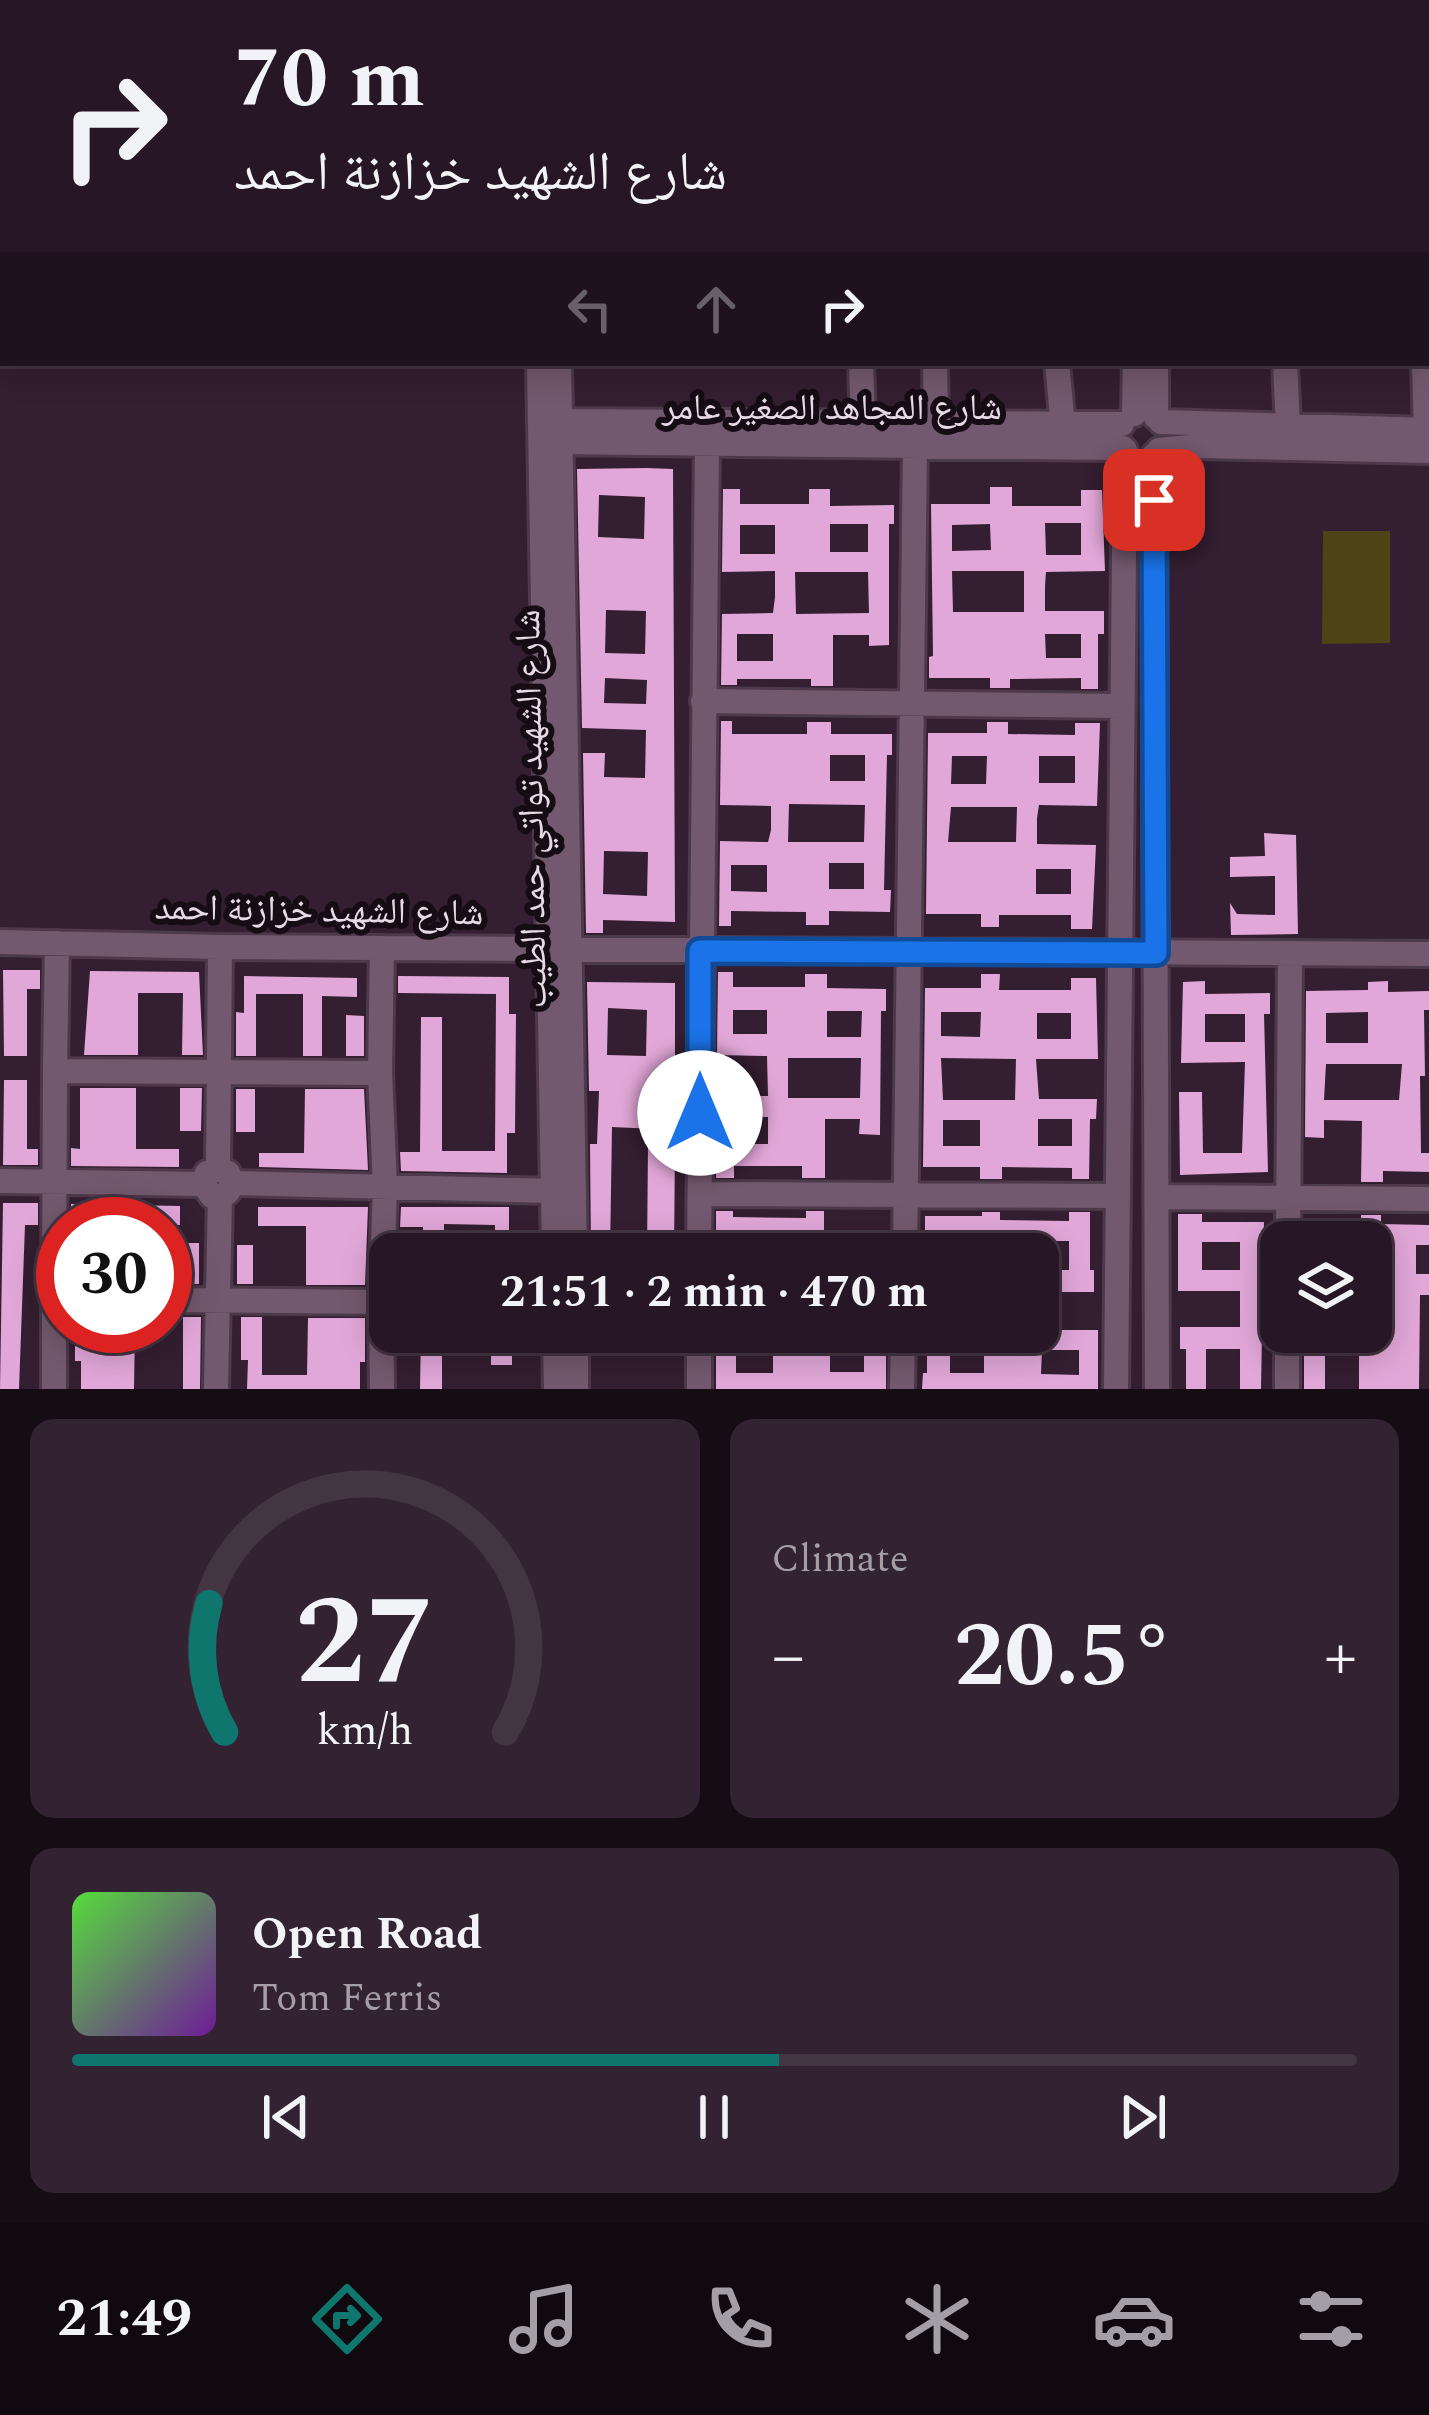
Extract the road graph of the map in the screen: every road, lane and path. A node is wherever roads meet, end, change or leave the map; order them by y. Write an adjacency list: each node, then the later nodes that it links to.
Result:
1 (540, 366): 15 (street, شارع الشهيد تواتي حمد الطيب)
2 (559, 366): 15 (street, شارع الشهيد تواتي حمد الطيب)
3 (861, 366): 10 (street)
4 (935, 366): 11 (street)
5 (1057, 366): 12 (street)
6 (1135, 366): 14 (street)
7 (1155, 366): 14 (street)
8 (1285, 366): 13 (street)
9 (1424, 366): 16 (street)
10 (863, 424): 11 (street, شارع المجاهد الصغير عامر); 15 (street, شارع المجاهد الصغير عامر)
11 (936, 425): 12 (street, شارع المجاهد الصغير عامر)
12 (1063, 426): 14 (street, شارع المجاهد الصغير عامر)
13 (1288, 427): 14 (street, شارع المجاهد الصغير عامر); 16 (street, شارع المجاهد الصغير عامر)
14 (1137, 429): 18 (street, شارع المجاهد الصغير عامر); 19 (street); 22 (street)
15 (551, 432): 17 (street, شارع المجاهد الصغير عامر); 27 (street, شارع الشهيد تواتي حمد الطيب)
16 (1428, 437): 19 (street)
17 (707, 444): 18 (street, شارع المجاهد الصغير عامر); 20 (street)
18 (914, 446): 21 (street)
19 (1157, 452): 31 (street)
20 (703, 701): 21 (street); 28 (street)
21 (913, 704): 22 (street); 29 (street)
22 (1123, 706): 30 (street)
23 (0, 942): 24 (street, شارع الشهيد خزازنة احمد)
24 (57, 943): 25 (street, شارع الشهيد خزازنة احمد); 34 (street)
25 (220, 947): 26 (street, شارع الشهيد خزازنة احمد); 35 (street)
26 (382, 948): 27 (street, شارع الشهيد خزازنة احمد); 36 (street)
27 (559, 950): 28 (street, شارع الشهيد خزازنة احمد); 41 (street, شارع الشهيد تواتي حمد الطيب); 52 (street, شارع الشهيد تواتي حمد الطيب)
28 (700, 951): 29 (street, شارع الشهيد خزازنة احمد); 42 (street)
29 (910, 953): 30 (street, شارع الشهيد خزازنة احمد); 43 (street)
30 (1120, 953): 31 (street, شارع الشهيد خزازنة احمد); 44 (street)
31 (1156, 953): 33 (street, شارع الشهيد خزازنة احمد); 46 (street)
32 (1429, 954): 33 (street, شارع الشهيد خزازنة احمد)
33 (1290, 956): 47 (street)
34 (55, 1071): 35 (street); 38 (street)
35 (219, 1072): 36 (street); 39 (street)
36 (380, 1072): 40 (street)
37 (0, 1181): 38 (street)
38 (56, 1182): 39 (street); 45 (street)
39 (218, 1183): 40 (street); 56 (street)
40 (385, 1186): 41 (street); 50 (street)
41 (553, 1191): 51 (street, شارع الشهيد تواتي حمد الطيب)
42 (700, 1194): 43 (street); 53 (street)
43 (906, 1195): 44 (street); 54 (street)
44 (1118, 1196): 72 (street)
45 (56, 1197)
46 (1157, 1197): 47 (street); 73 (street)
47 (1288, 1198): 48 (street); 49 (street)
48 (1429, 1199)
49 (1288, 1221)
50 (383, 1233)
51 (554, 1233)
52 (574, 1233)
53 (700, 1233)
54 (905, 1233)
55 (192, 1301): 56 (street)
56 (218, 1301): 57 (street); 66 (street)
57 (369, 1302)
58 (56, 1353): 65 (street)
59 (382, 1353): 67 (street)
60 (555, 1353): 68 (street)
61 (576, 1353): 69 (street)
62 (699, 1353): 70 (street)
63 (903, 1353): 71 (street)
64 (1288, 1353): 74 (street)
65 (54, 1389)
66 (216, 1389)
67 (382, 1389)
68 (556, 1389)
69 (576, 1389)
70 (699, 1389)
71 (902, 1389)
72 (1116, 1389)
73 (1157, 1389)
74 (1287, 1389)

